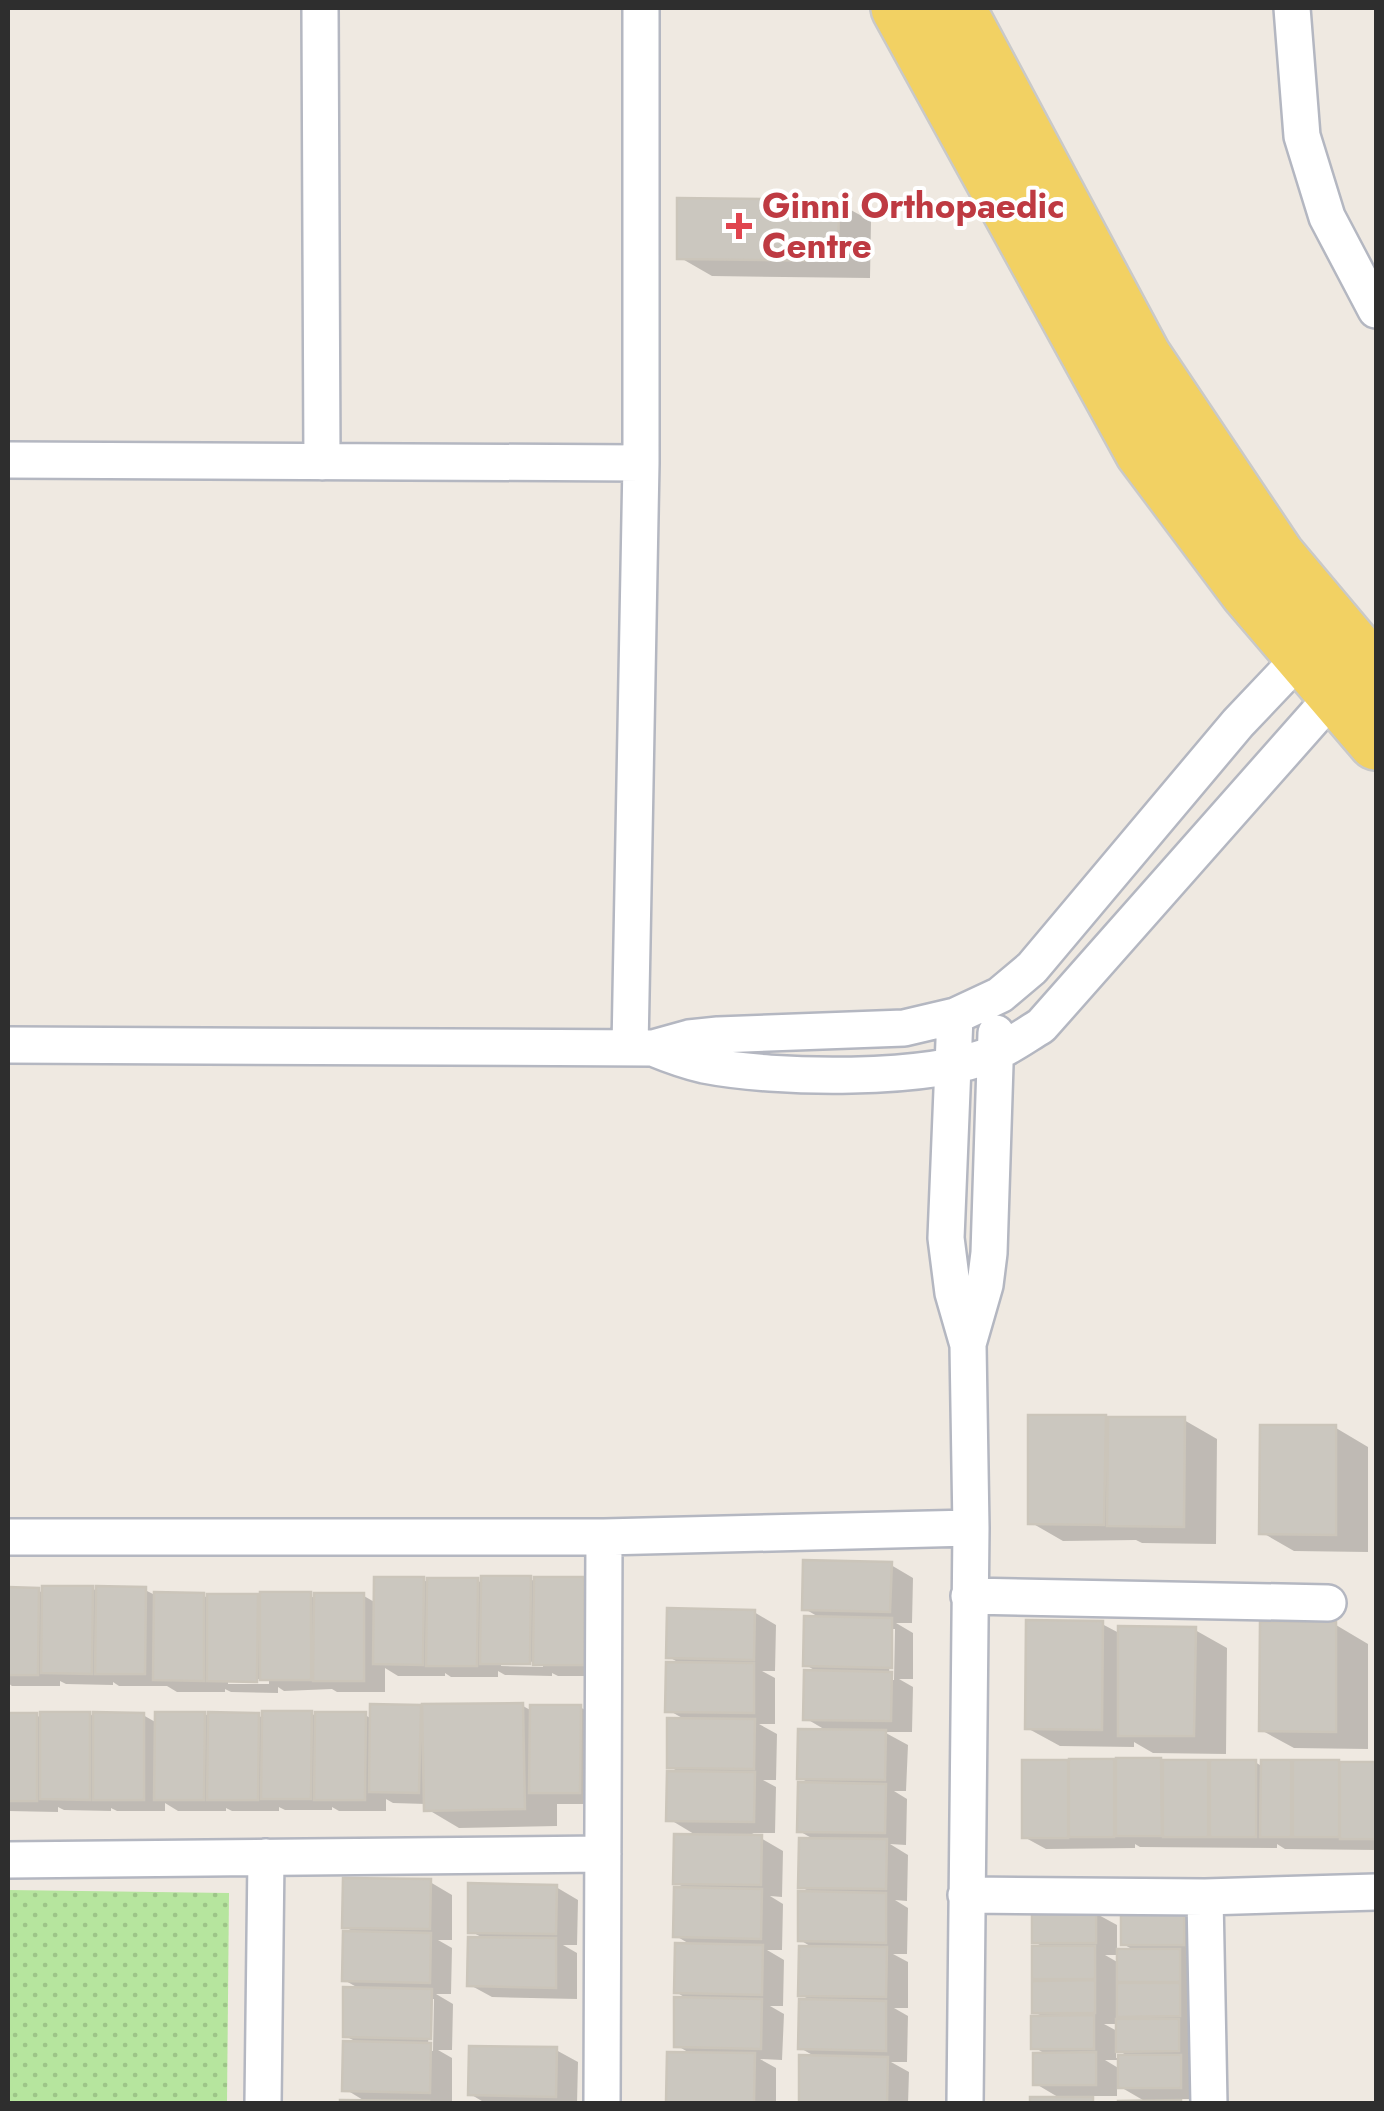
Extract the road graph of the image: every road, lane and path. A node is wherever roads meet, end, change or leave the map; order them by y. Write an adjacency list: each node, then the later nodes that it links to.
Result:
1 (320, 8): 8 (street)
2 (642, 8): 9 (street)
3 (899, 8): 10 (main road)
4 (957, 8): 10 (main road)
5 (1292, 8): 6 (street)
6 (1376, 310)
7 (8, 460): 8 (street)
8 (322, 462): 9 (street)
9 (641, 463): 15 (street)
10 (1343, 661): 11 (main road); 12 (street); 16 (street)
11 (1376, 742)
12 (1000, 995): 13 (street); 16 (street)
13 (955, 1016): 15 (street); 17 (street)
14 (8, 1045): 15 (street)
15 (642, 1048): 17 (street)
16 (993, 1054): 17 (street); 18 (street)
17 (952, 1064): 18 (street)
18 (968, 1345): 19 (street)
19 (970, 1528): 21 (street); 22 (street)
20 (8, 1537): 21 (street)
21 (604, 1537): 24 (street)
22 (969, 1596): 23 (street); 28 (street)
23 (1328, 1603)
24 (603, 1854): 25 (street); 31 (street)
25 (266, 1858): 26 (street); 30 (street)
26 (8, 1860)
27 (1376, 1892): 29 (street)
28 (966, 1895): 29 (street); 32 (street)
29 (1206, 1897): 33 (street)
30 (263, 2104)
31 (602, 2104)
32 (965, 2104)
33 (1209, 2104)

